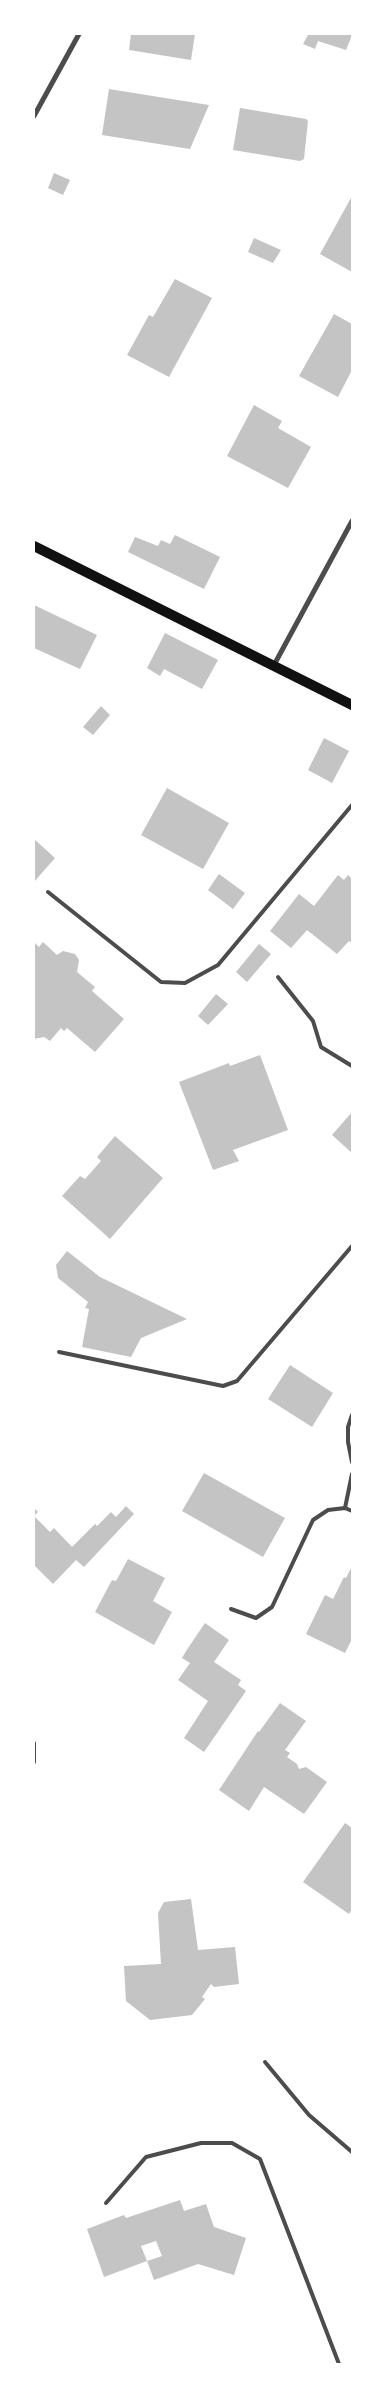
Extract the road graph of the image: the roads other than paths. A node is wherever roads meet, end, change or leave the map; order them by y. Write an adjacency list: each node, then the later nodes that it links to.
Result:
1 (79, 34): 2 (street)
2 (34, 116)
3 (352, 521): 5 (street)
4 (34, 546): 5 (main road)
5 (274, 665): 6 (main road)
6 (352, 705)
7 (352, 805): 8 (lane)
8 (48, 892)
9 (278, 977): 10 (lane)
10 (352, 1066)
11 (352, 1246): 12 (lane)
12 (59, 1352)
13 (352, 1415): 14 (lane)
14 (352, 1462)
15 (352, 1474): 16 (lane)
16 (345, 1508): 17 (lane); 18 (lane)
17 (352, 1511)
18 (231, 1609)
19 (34, 1743): 20 (lane)
20 (34, 1762)
21 (265, 2062): 22 (lane)
22 (352, 2152)
23 (106, 2203): 24 (lane)
24 (339, 2364)

